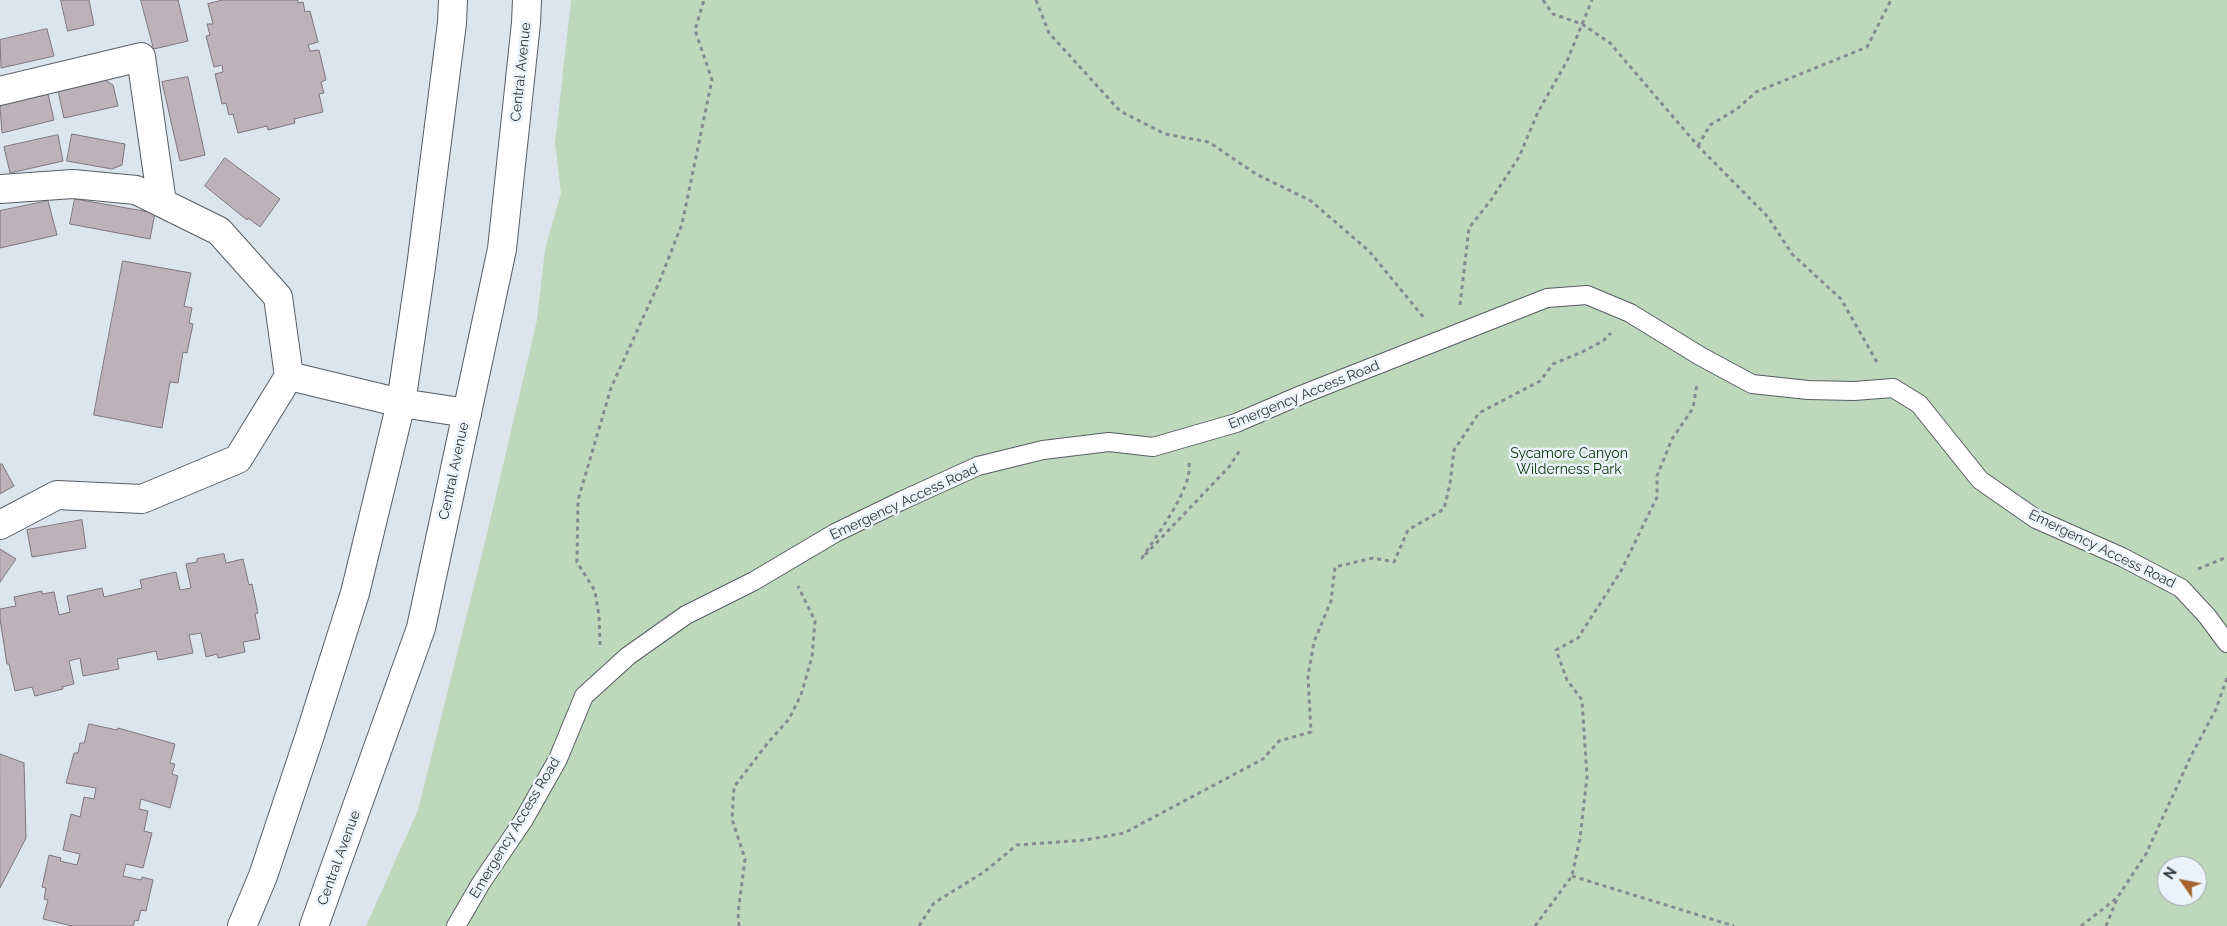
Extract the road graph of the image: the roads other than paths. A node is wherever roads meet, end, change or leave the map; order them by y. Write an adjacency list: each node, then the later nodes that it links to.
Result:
1 (453, 0): 7 (main road)
2 (527, 0): 8 (main road, Central Avenue)
3 (0, 91): 5 (main road)
4 (0, 189): 5 (main road)
5 (162, 203): 6 (main road)
6 (289, 376): 7 (main road); 9 (main road)
7 (401, 403): 8 (main road); 11 (main road)
8 (467, 413): 12 (main road, Central Avenue)
9 (0, 525)
10 (2227, 643): 13 (lane, Emergency Access Road)
11 (242, 926)
12 (314, 926)
13 (456, 926)

